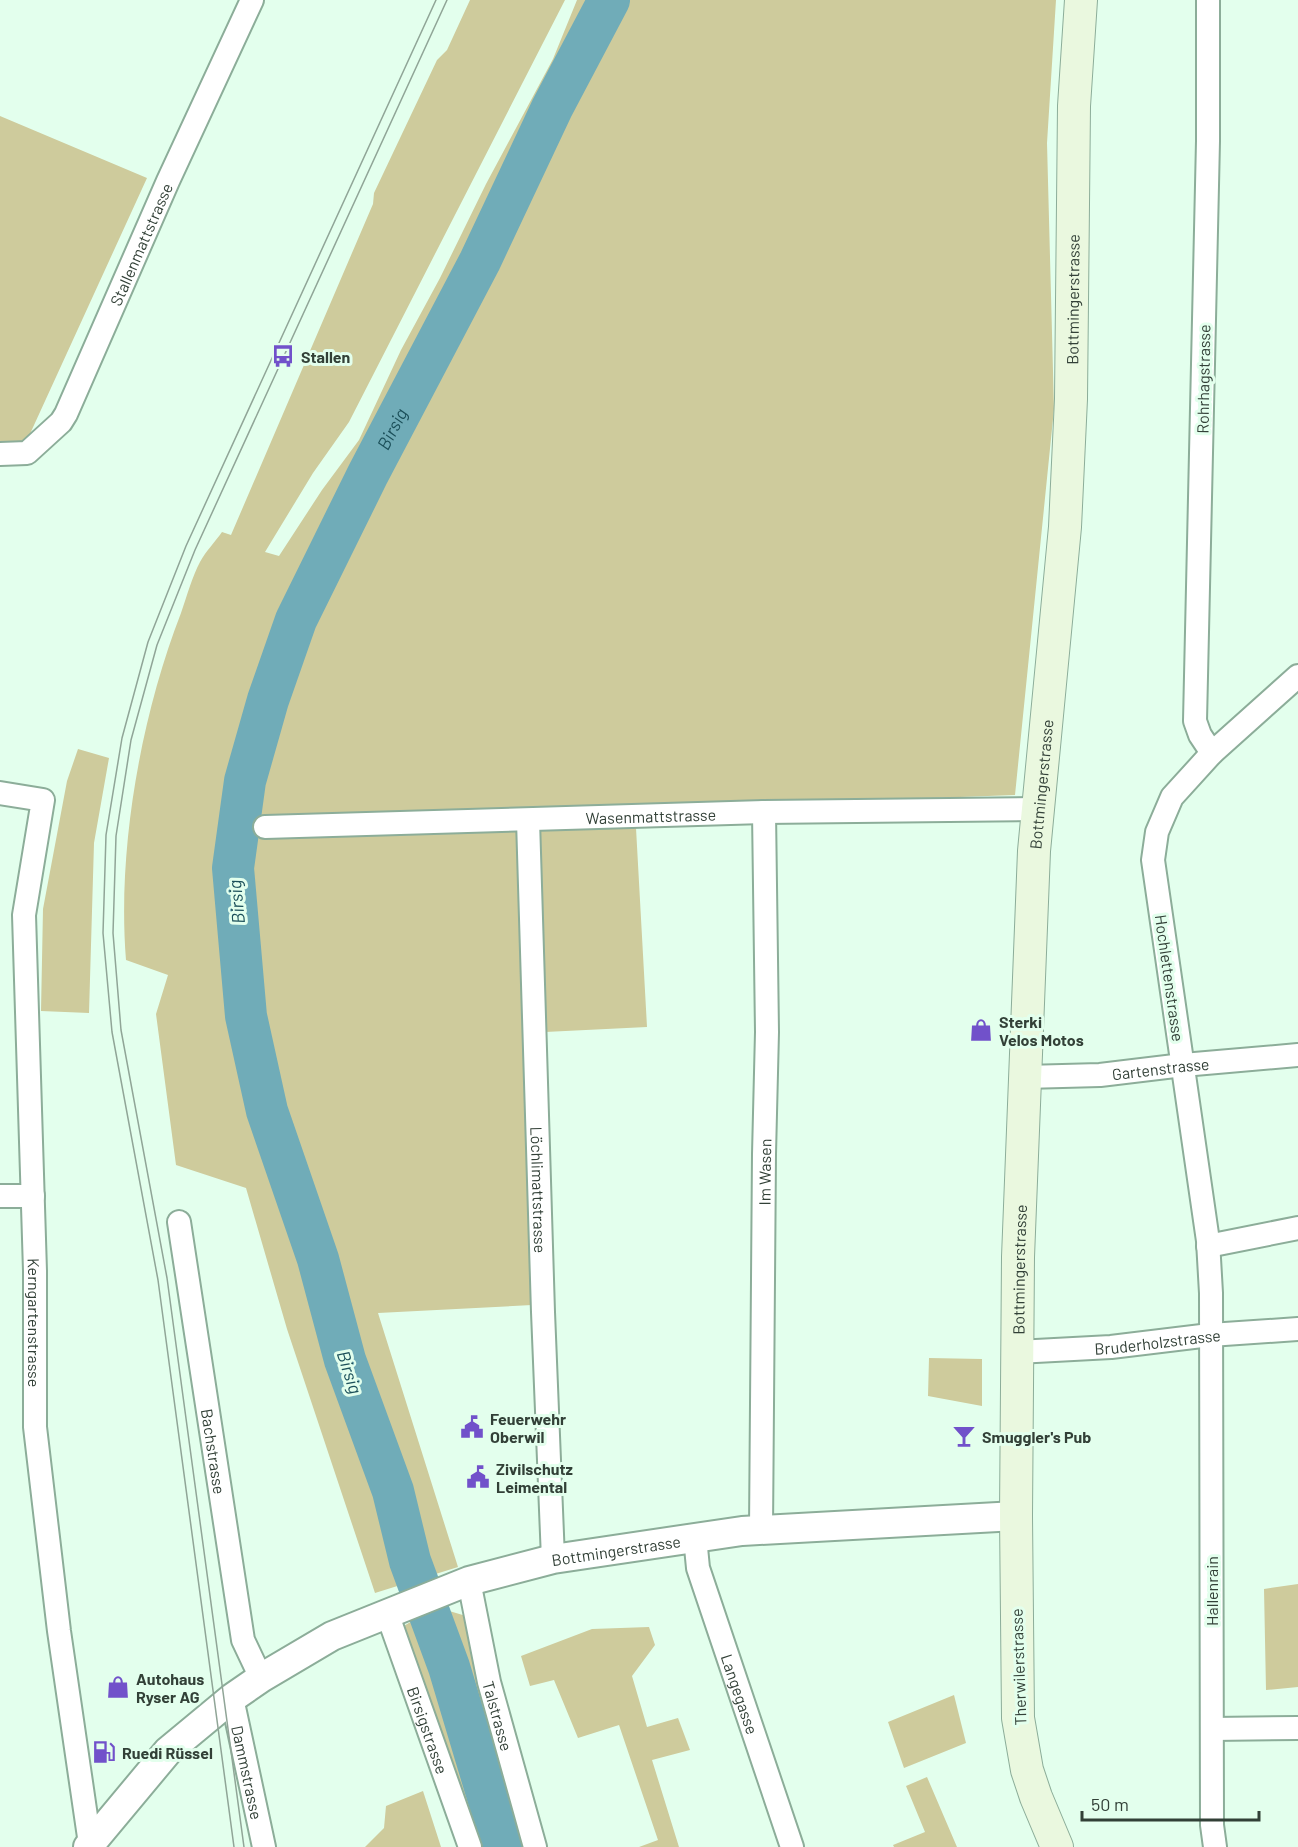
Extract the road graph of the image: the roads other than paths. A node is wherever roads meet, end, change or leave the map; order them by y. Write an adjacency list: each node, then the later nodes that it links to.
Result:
1 (252, 0): 4 (street, Stallenmattstrasse)
2 (1081, 0): 8 (main road, Bottmingerstrasse)
3 (1208, 0): 6 (street, Rohrhagstrasse)
4 (0, 454)
5 (1298, 676): 6 (street, Hochlettenstrasse)
6 (1212, 753): 13 (street, Hochlettenstrasse)
7 (0, 793): 16 (street, Kerngartenstrasse)
8 (1037, 809): 9 (street, Wasenmattstrasse); 14 (main road, Bottmingerstrasse)
9 (764, 812): 10 (street, Wasenmattstrasse); 24 (street, Im Wasen)
10 (528, 820): 11 (street, Wasenmattstrasse); 26 (street, Löchlimattstrasse)
11 (265, 826)
12 (1298, 1055): 13 (street, Gartenstrasse)
13 (1183, 1065): 14 (street, Gartenstrasse); 19 (street, Hochlettenstrasse)
14 (1025, 1077): 22 (main road, Bottmingerstrasse)
15 (0, 1196): 16 (street)
16 (33, 1196): 33 (street, Kerngartenstrasse)
17 (179, 1222): 29 (street, Bachstrasse)
18 (1298, 1228): 19 (street)
19 (1208, 1246): 21 (street, Hochlettenstrasse)
20 (1298, 1329): 21 (street, Bruderholzstrasse)
21 (1210, 1335): 22 (street, Bruderholzstrasse); 32 (street, Hallenrain)
22 (1017, 1352): 23 (main road, Bottmingerstrasse)
23 (1016, 1516): 24 (street, Bottmingerstrasse); 38 (main road, Therwilerstrasse)
24 (761, 1530): 25 (street, Bottmingerstrasse)
25 (694, 1537): 26 (street, Bottmingerstrasse); 37 (street, Langegasse)
26 (553, 1559): 27 (street, Bottmingerstrasse)
27 (469, 1581): 28 (street, Bottmingerstrasse); 36 (street, Talstrasse)
28 (387, 1613): 29 (street, Bottmingerstrasse); 35 (street, Birsigstrasse)
29 (261, 1677): 30 (street, Bottmingerstrasse)
30 (231, 1698): 33 (street, Bottmingerstrasse); 34 (street, Dammstrasse)
31 (1298, 1728): 32 (street)
32 (1212, 1729): 39 (street, Hallenrain)
33 (89, 1846)
34 (264, 1847)
35 (470, 1847)
36 (535, 1847)
37 (792, 1847)
38 (1057, 1847)
39 (1215, 1847)

